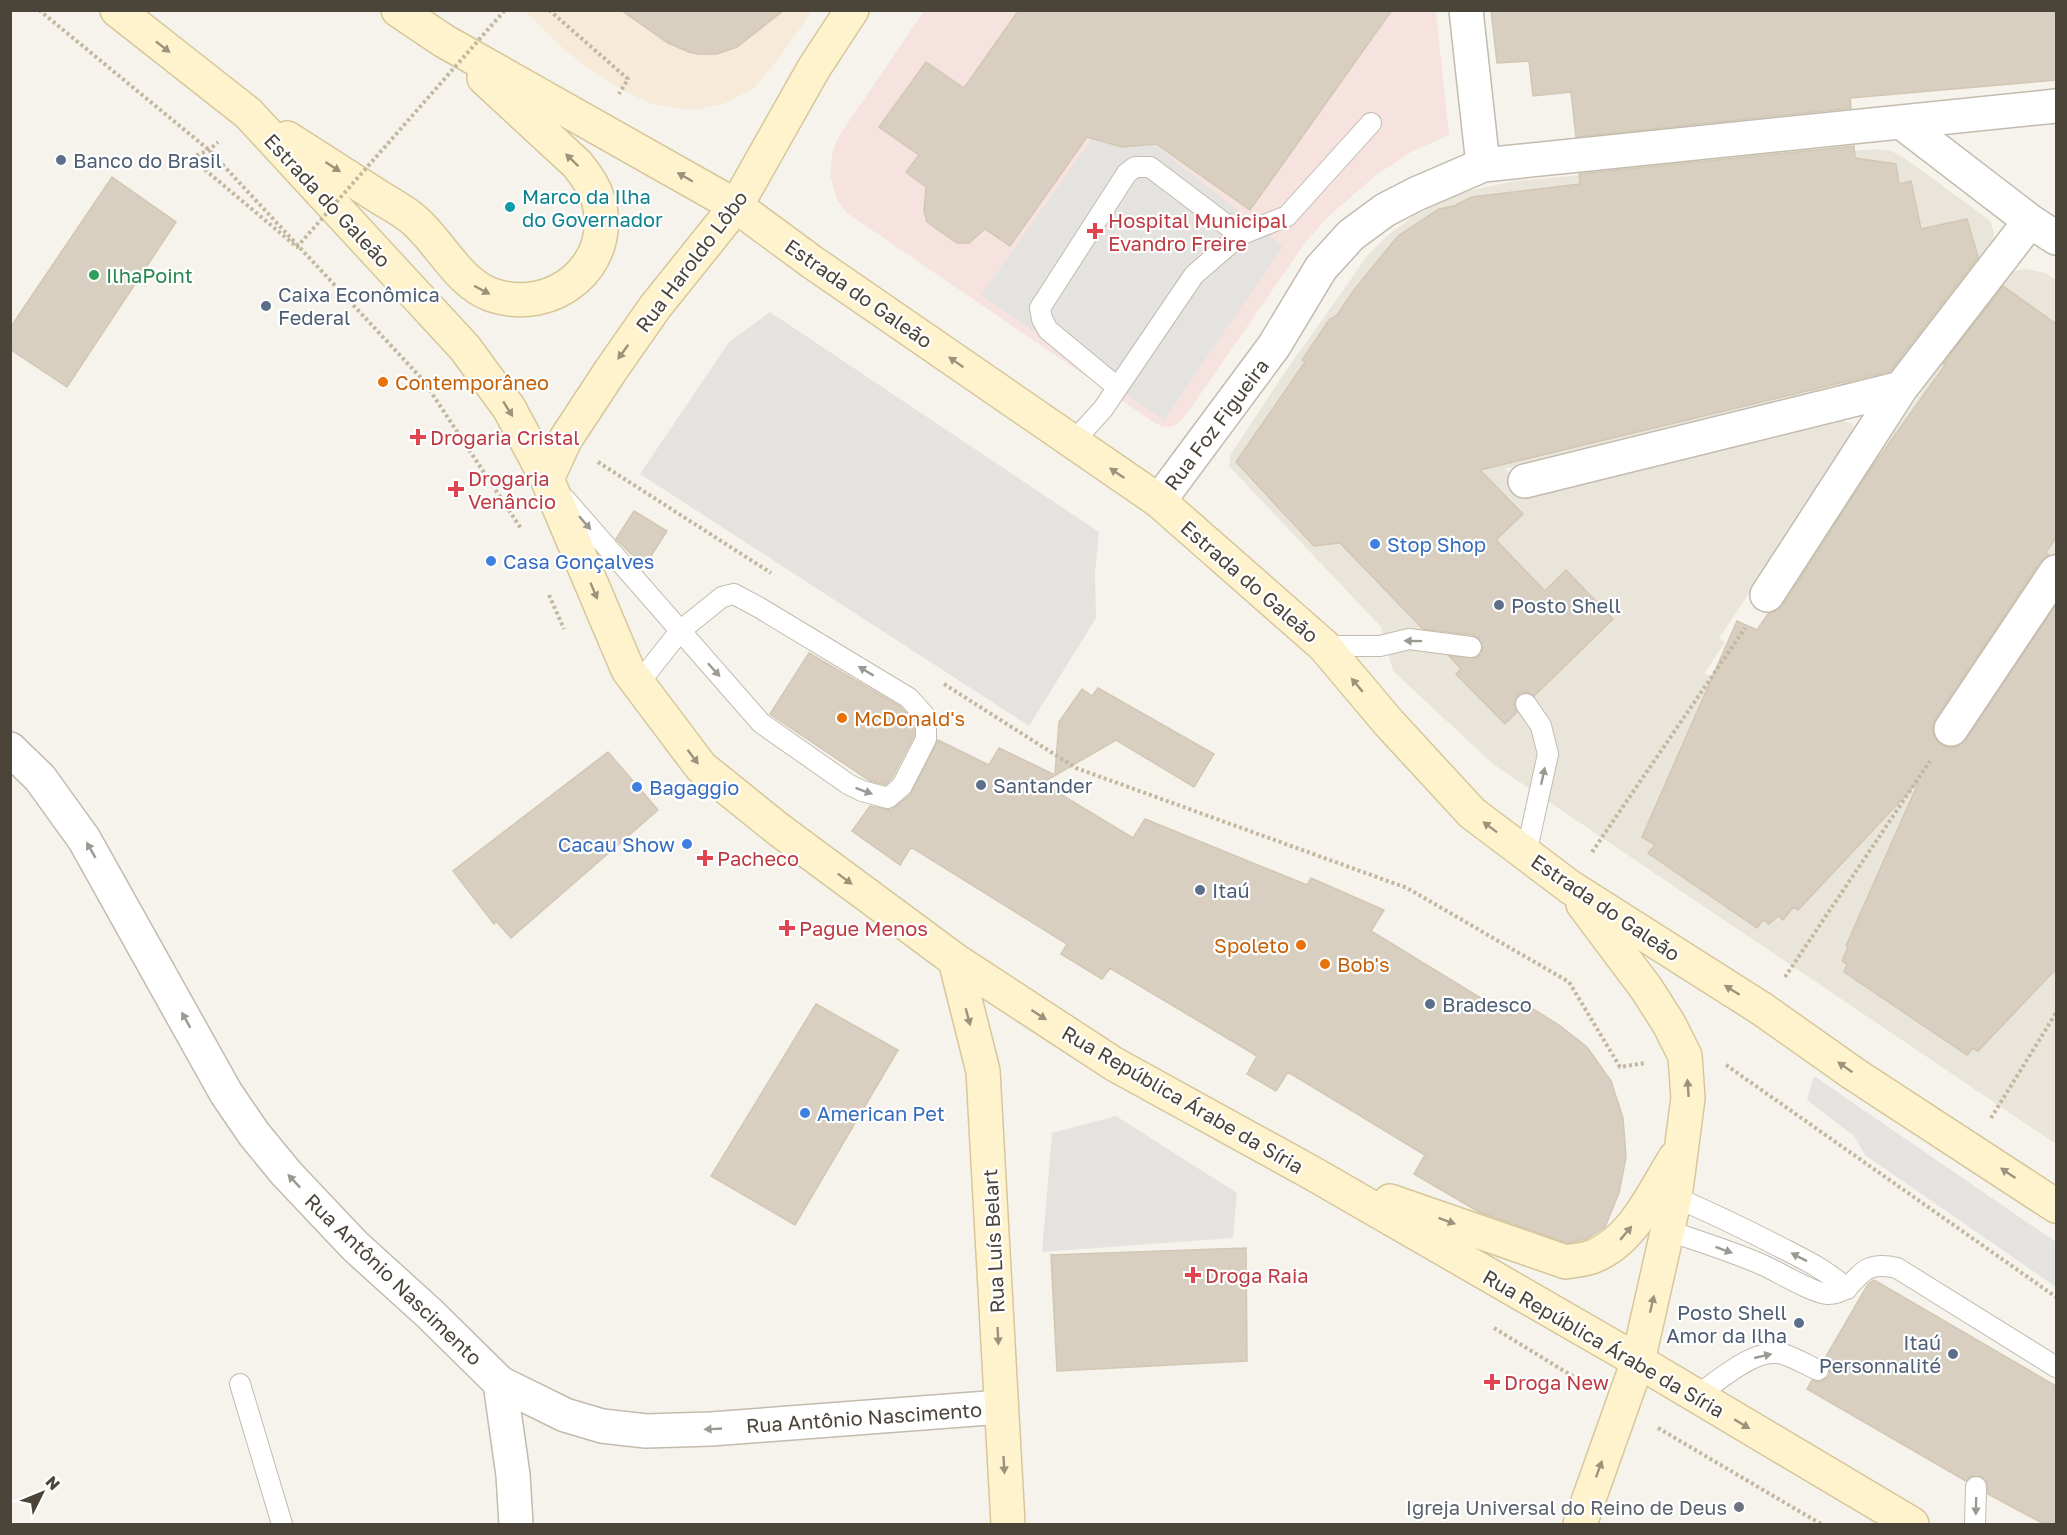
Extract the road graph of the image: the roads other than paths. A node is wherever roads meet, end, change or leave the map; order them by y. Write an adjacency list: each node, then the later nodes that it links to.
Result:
1 (117, 10): 7 (main road, Estrada do Galeão, one-way to 7)
2 (398, 10): 5 (main road, Estrada do Galeão)
3 (852, 10): 11 (main road, Rua Haroldo Lôbo)
4 (1466, 10): 10 (street)
5 (444, 42): 7 (main road, one-way to 5); 11 (main road, Estrada do Galeão, one-way to 5)
6 (2056, 106): 8 (street, Rua Foz Figueira)
7 (248, 113): 17 (main road, Estrada do Galeão, one-way to 17)
8 (1901, 122): 10 (street, Rua Foz Figueira); 12 (street)
9 (1371, 123): 13 (lane)
10 (1483, 165): 19 (street, Rua Foz Figueira)
11 (736, 206): 16 (main road, Estrada do Galeão, one-way to 11); 17 (main road, Rua Haroldo Lôbo, one-way to 17)
12 (2043, 229): 15 (street)
13 (1240, 235): 14 (lane); 14 (lane)
14 (1117, 387): 16 (lane)
15 (1901, 388): 18 (street); 21 (street)
16 (1072, 442): 19 (main road, Estrada do Galeão, one-way to 16)
17 (547, 479): 22 (lane, one-way to 22); 25 (main road, Rua República Árabe da Síria, one-way to 25)
18 (1525, 481)
19 (1159, 501): 23 (main road, Estrada do Galeão)
20 (2056, 572): 27 (street)
21 (1767, 595)
22 (680, 631): 22 (lane, one-way to 22); 25 (lane)
23 (1324, 646): 24 (lane, one-way to 23); 29 (main road, Estrada do Galeão, one-way to 23)
24 (1471, 647)
25 (638, 684): 31 (main road, Rua República Árabe da Síria, one-way to 31)
26 (1526, 704): 29 (lane, one-way to 26)
27 (1951, 729)
28 (10, 749): 42 (street, Rua Antônio Nascimento, one-way to 28)
29 (1526, 854): 30 (main road, Estrada do Galeão)
30 (1570, 887): 32 (main road, one-way to 30); 35 (main road, Estrada do Galeão, one-way to 30)
31 (955, 960): 33 (main road, Rua República Árabe da Síria, one-way to 33); 44 (main road, Rua Luís Belart, one-way to 44)
32 (1683, 1146): 33 (main road, one-way to 32); 34 (main road)
33 (1312, 1173): 38 (main road, Rua República Árabe da Síria)
34 (1675, 1197): 36 (main road); 37 (lane, one-way to 34)
35 (2056, 1206)
36 (1669, 1231): 37 (lane, one-way to 37); 38 (main road, one-way to 36)
37 (1847, 1289): 39 (lane)
38 (1638, 1361): 43 (main road, Rua República Árabe da Síria); 49 (main road, one-way to 38)
39 (2056, 1367)
40 (1818, 1370): 43 (lane, one-way to 40)
41 (240, 1383): 46 (lane)
42 (500, 1383): 44 (street, Rua Antônio Nascimento, one-way to 42); 47 (street)
43 (1696, 1396): 50 (main road, Rua República Árabe da Síria, one-way to 50)
44 (1001, 1407): 48 (main road, Rua Luís Belart, one-way to 48)
45 (1976, 1487): 51 (lane, one-way to 51)
46 (282, 1524)
47 (516, 1524)
48 (1008, 1524)
49 (1580, 1524)
50 (1912, 1524)
51 (1976, 1524)

